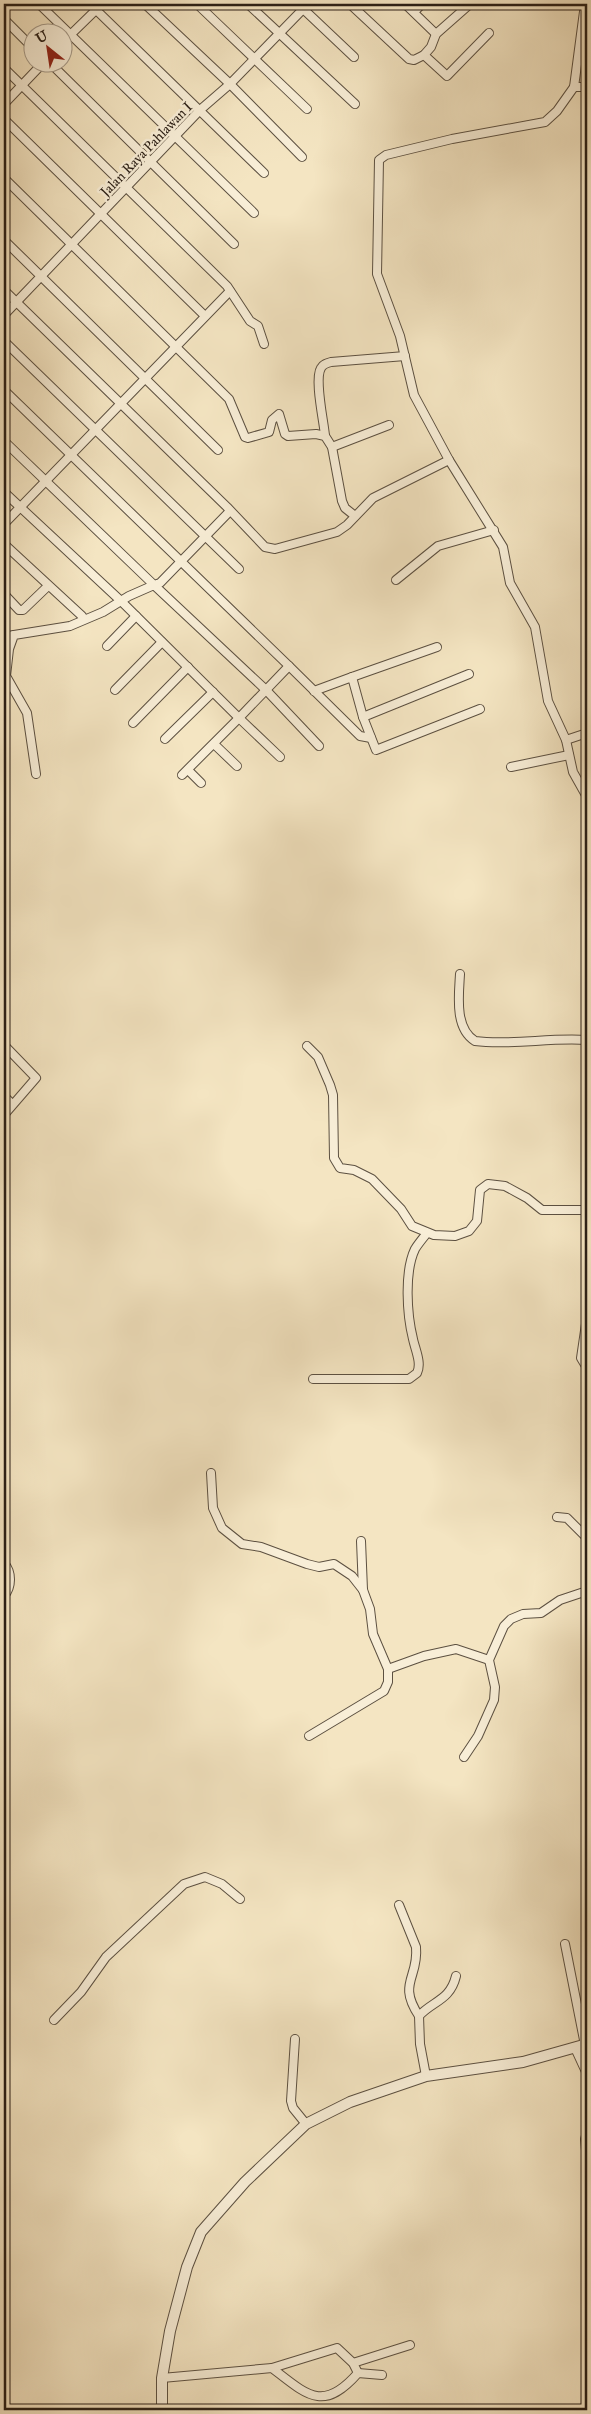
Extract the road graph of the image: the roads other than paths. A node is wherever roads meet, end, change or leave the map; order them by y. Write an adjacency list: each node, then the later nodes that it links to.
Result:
1 (39, 4): 14 (street)
2 (145, 4): 27 (street)
3 (197, 4): 23 (street)
4 (248, 4): 15 (street)
5 (350, 4): 21 (street)
6 (405, 4): 12 (street)
7 (422, 4): 12 (street)
8 (470, 4): 17 (street)
9 (585, 4): 29 (street)
10 (303, 5): 15 (street, Jalan Raya Pahlawan I); 22 (street)
11 (96, 6): 16 (street); 34 (street)
12 (414, 12): 17 (street)
13 (4, 19): 19 (street)
14 (58, 22)
15 (279, 33): 23 (street, Jalan Raya Pahlawan I); 32 (street)
16 (72, 34)
17 (436, 34): 21 (street)
18 (489, 34): 21 (street)
19 (22, 36)
20 (72, 36): 36 (street)
21 (424, 54)
22 (354, 57)
23 (255, 58): 27 (street, Jalan Raya Pahlawan I); 33 (street)
24 (4, 68): 28 (street)
25 (35, 72): 28 (street)
26 (59, 72): 38 (street)
27 (230, 84): 34 (street, Jalan Raya Pahlawan I); 37 (street)
28 (22, 86): 31 (street); 41 (street)
29 (574, 87): 30 (street); 56 (street)
30 (587, 87)
31 (4, 104)
32 (355, 104)
33 (307, 109)
34 (200, 110): 36 (street, Jalan Raya Pahlawan I); 39 (street)
35 (4, 119): 43 (street)
36 (176, 137): 38 (street, Jalan Raya Pahlawan I); 42 (street)
37 (302, 157)
38 (151, 162): 41 (street, Jalan Raya Pahlawan I); 45 (street)
39 (264, 173)
40 (4, 178): 46 (street)
41 (126, 188): 43 (street, Jalan Raya Pahlawan I); 49 (street)
42 (254, 213)
43 (101, 214): 46 (street, Jalan Raya Pahlawan I); 52 (street)
44 (4, 240): 47 (street)
45 (234, 244)
46 (71, 245): 47 (street, Jalan Raya Pahlawan I); 55 (street)
47 (41, 276): 50 (street, Jalan Raya Pahlawan I); 57 (street)
48 (4, 290): 50 (street)
49 (230, 291): 52 (street); 54 (street)
50 (16, 302): 51 (street, Jalan Raya Pahlawan I); 59 (street)
51 (4, 315)
52 (206, 316): 55 (street)
53 (4, 341): 61 (street)
54 (264, 344)
55 (176, 347): 57 (street); 62 (street)
56 (404, 356): 62 (street); 67 (street)
57 (145, 378): 59 (street); 65 (street)
58 (4, 390): 66 (street)
59 (121, 404): 61 (street); 71 (street)
60 (389, 425): 64 (street)
61 (96, 430): 66 (street); 75 (street)
62 (325, 436): 64 (street)
63 (4, 441): 68 (street)
64 (332, 447): 72 (street)
65 (218, 450)
66 (72, 456): 68 (street); 77 (street)
67 (449, 460): 72 (street); 74 (street)
68 (46, 482): 70 (street); 80 (street)
69 (4, 492): 70 (street)
70 (19, 507): 73 (street); 83 (street)
71 (230, 512): 72 (street); 75 (street)
72 (355, 516)
73 (4, 524)
74 (494, 530): 79 (street); 106 (street)
75 (205, 538): 77 (street); 78 (street)
76 (4, 544): 81 (street)
77 (181, 562): 80 (street); 91 (street)
78 (239, 569)
79 (396, 580)
80 (154, 585): 83 (street); 96 (street)
81 (48, 586): 82 (street); 84 (street)
82 (4, 594)
83 (122, 602): 85 (street); 86 (street)
84 (82, 616)
85 (136, 616): 88 (street); 89 (street)
86 (14, 635): 87 (street); 113 (street)
87 (4, 637)
88 (162, 642): 92 (street); 95 (street)
89 (107, 646)
90 (436, 648): 94 (street)
91 (289, 666): 96 (street); 97 (street)
92 (188, 668): 98 (street); 102 (street)
93 (469, 674): 100 (street)
94 (352, 677): 97 (street); 100 (street)
95 (115, 690)
96 (266, 690): 101 (street); 108 (street)
97 (314, 691): 104 (street)
98 (213, 692): 101 (street); 105 (street)
99 (480, 709): 104 (street)
100 (364, 716): 104 (street)
101 (239, 718): 107 (street); 110 (street)
102 (133, 723)
103 (587, 733): 106 (street)
104 (371, 738)
105 (165, 740)
106 (566, 740): 109 (street)
107 (214, 744): 111 (street); 114 (street)
108 (320, 746)
109 (569, 755): 112 (street); 115 (street)
110 (280, 757)
111 (237, 766)
112 (511, 767)
113 (36, 774)
114 (201, 782)
115 (587, 797)
116 (460, 974): 119 (street)
117 (4, 1018): 118 (street)
118 (4, 1036)
119 (587, 1040)
120 (4, 1045): 123 (street)
121 (307, 1046): 126 (street)
122 (4, 1096): 123 (street)
123 (12, 1104): 124 (street)
124 (4, 1115)
125 (587, 1210): 126 (street)
126 (427, 1233): 129 (street)
127 (587, 1317): 128 (street)
128 (587, 1368)
129 (313, 1379)
130 (211, 1474): 135 (street)
131 (557, 1517): 132 (street)
132 (587, 1538)
133 (362, 1541): 135 (street)
134 (4, 1563): 137 (street)
135 (362, 1590): 139 (street)
136 (587, 1591): 138 (street)
137 (4, 1596)
138 (489, 1660): 139 (street); 141 (street)
139 (388, 1669): 140 (street)
140 (308, 1736)
141 (464, 1757)
142 (240, 1899): 147 (street)
143 (398, 1906): 146 (street)
144 (565, 1944): 149 (street)
145 (456, 1976): 146 (street)
146 (419, 2016): 150 (street)
147 (54, 2020)
148 (295, 2039): 152 (street)
149 (582, 2046): 150 (street); 151 (street)
150 (425, 2072): 152 (street)
151 (587, 2074)
152 (302, 2121): 160 (street)
153 (587, 2132): 154 (street)
154 (587, 2162)
155 (410, 2345): 156 (street)
156 (353, 2363): 157 (street); 158 (street)
157 (272, 2368): 158 (street); 160 (street)
158 (358, 2373): 159 (street)
159 (382, 2375)
160 (162, 2378): 161 (street)
161 (162, 2410)

